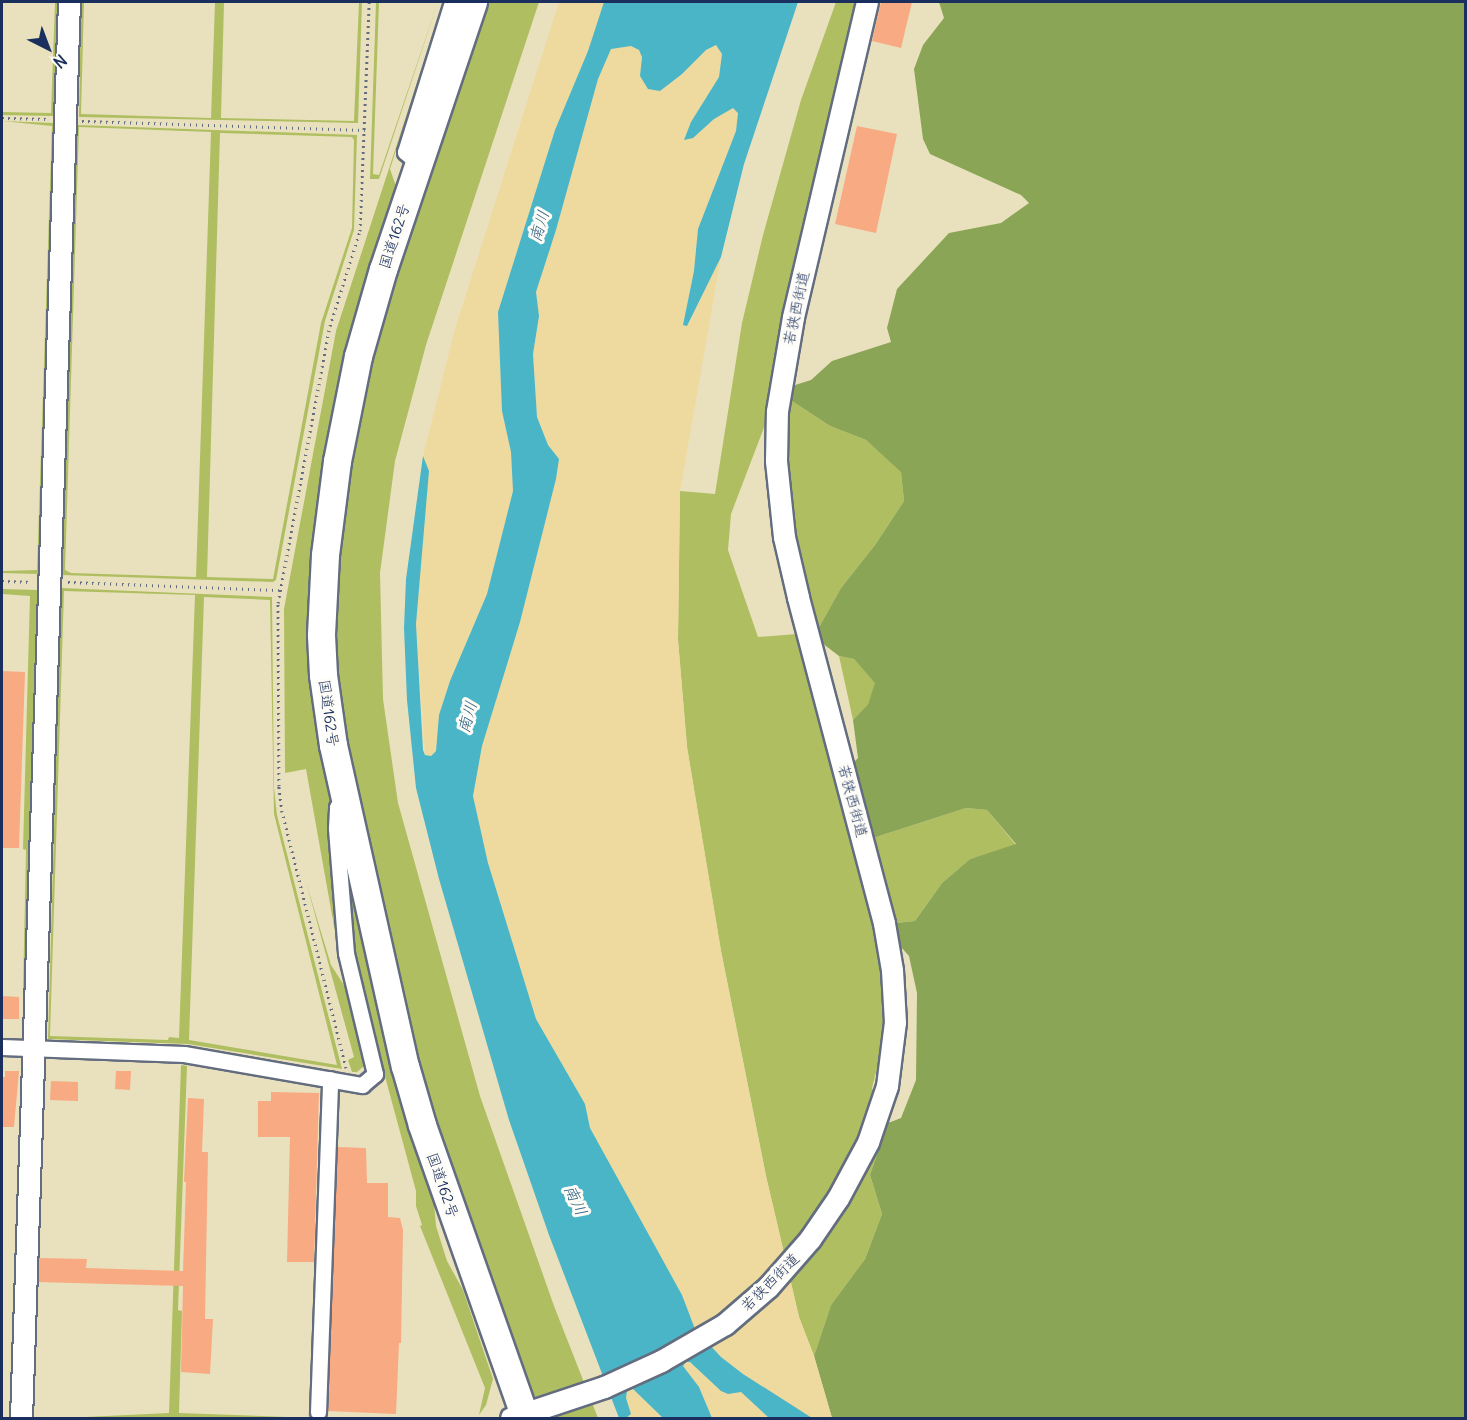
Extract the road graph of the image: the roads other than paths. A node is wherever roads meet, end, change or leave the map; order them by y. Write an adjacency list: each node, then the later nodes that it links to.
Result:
1 (69, 2): 8 (street)
2 (452, 2): 5 (street)
3 (473, 2): 5 (highway, 国道162号)
4 (867, 2): 11 (street, 若狭西街道)
5 (418, 164): 6 (highway, 国道162号)
6 (344, 801): 9 (street); 11 (highway, 国道162号)
7 (2, 1047): 8 (street)
8 (33, 1048): 9 (street); 12 (street)
9 (330, 1079): 10 (street)
10 (318, 1412)
11 (524, 1416)
12 (21, 1419)

